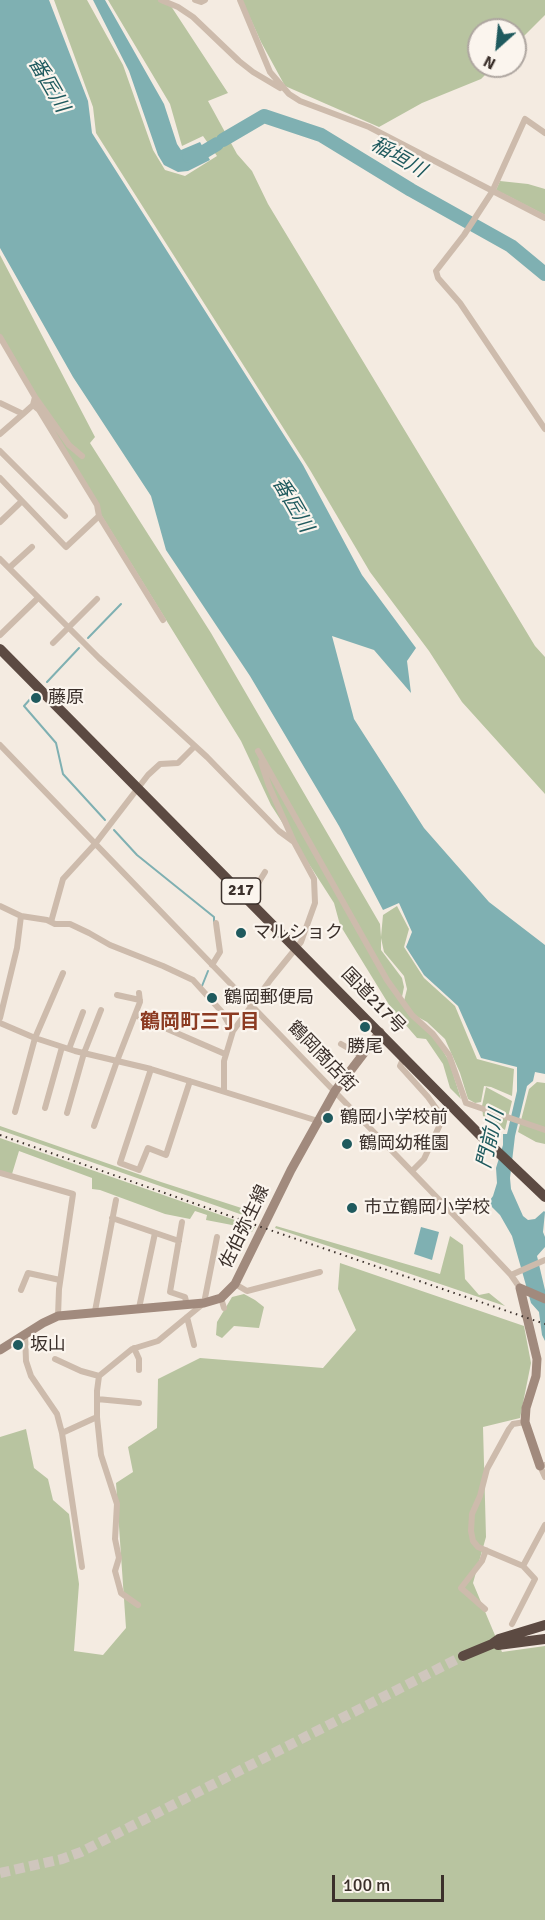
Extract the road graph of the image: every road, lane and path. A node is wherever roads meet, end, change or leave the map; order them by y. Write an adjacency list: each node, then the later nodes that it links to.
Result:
1 (161, 0): 5 (street)
2 (195, 0): 3 (street)
3 (205, 0)
4 (240, 0): 5 (street)
5 (284, 90): 7 (street)
6 (545, 133): 7 (street)
7 (492, 192): 8 (street); 14 (street)
8 (545, 218)
9 (0, 337): 10 (street)
10 (35, 397): 12 (street); 17 (street)
11 (0, 403): 13 (street)
12 (33, 405): 13 (street); 21 (street)
13 (23, 414): 15 (street)
14 (545, 429)
15 (0, 434)
16 (0, 451): 20 (street)
17 (82, 456)
18 (0, 478): 19 (street)
19 (22, 501): 21 (street); 22 (street)
20 (65, 516)
21 (99, 516): 28 (street)
22 (0, 522)
23 (32, 547): 25 (street)
24 (0, 559): 25 (street)
25 (9, 568): 26 (street)
26 (38, 598): 29 (street); 30 (street)
27 (97, 599): 29 (street)
28 (163, 620)
29 (69, 628): 31 (street); 34 (street)
30 (0, 635)
31 (53, 643)
32 (0, 649): 35 (highway, 国道217号 / 217)
33 (0, 745): 37 (street, 鶴岡商店街)
34 (195, 746): 35 (street); 36 (street)
35 (138, 788): 37 (street); 39 (highway, 国道217号 / 217)
36 (294, 842): 44 (street); 75 (street)
37 (95, 844): 42 (street); 45 (street, 鶴岡商店街)
38 (265, 872): 39 (street)
39 (249, 898): 44 (highway, 国道217号 / 217)
40 (0, 906): 41 (street)
41 (21, 916): 42 (street); 54 (street)
42 (51, 922): 56 (street)
43 (216, 923): 45 (street)
44 (297, 947): 50 (street); 57 (highway, 国道217号 / 217)
45 (212, 965): 50 (street, 鶴岡商店街)
46 (63, 973): 58 (street)
47 (139, 993): 49 (street)
48 (117, 994): 49 (street)
49 (140, 1000): 53 (street)
50 (251, 1005): 56 (street); 69 (street, 鶴岡商店街)
51 (101, 1010): 61 (street)
52 (83, 1012): 60 (street)
53 (135, 1015): 62 (street); 65 (street)
54 (0, 1018)
55 (0, 1023): 58 (street)
56 (233, 1031): 62 (street)
57 (380, 1032): 63 (main road, 佐伯弥生線); 64 (highway, 国道217号 / 217)
58 (35, 1038): 60 (street); 71 (street)
59 (341, 1044): 63 (street)
60 (65, 1048): 61 (street); 70 (street)
61 (84, 1053): 65 (street); 72 (street)
62 (225, 1054): 68 (street)
63 (362, 1056): 69 (main road, 佐伯弥生線)
64 (405, 1057): 76 (street); 78 (highway, 国道217号 / 217)
65 (117, 1061): 66 (street); 74 (street)
66 (151, 1069): 67 (street); 67 (street)
67 (190, 1081): 68 (street)
68 (224, 1091): 73 (street)
69 (335, 1091): 73 (main road, 佐伯弥生線); 76 (street, 鶴岡商店街)
70 (45, 1108)
71 (15, 1112)
72 (67, 1113)
73 (318, 1121): 89 (main road, 佐伯弥生線)
74 (94, 1126)
75 (545, 1130)
76 (412, 1171): 87 (street, 鶴岡商店街)
77 (0, 1173): 88 (street)
78 (545, 1197)
79 (116, 1200): 80 (street)
80 (112, 1218): 82 (street); 98 (street)
81 (182, 1222): 84 (street)
82 (155, 1233): 84 (street); 96 (street)
83 (217, 1237): 94 (street)
84 (179, 1241): 95 (street)
85 (542, 1261): 87 (street)
86 (320, 1272): 89 (street)
87 (514, 1273): 90 (street, 鶴岡商店街)
88 (60, 1280): 91 (street); 99 (street)
89 (235, 1284): 92 (main road, 佐伯弥生線)
90 (523, 1289): 93 (main road); 111 (main road)
91 (21, 1290)
92 (220, 1298): 94 (main road, 佐伯弥生線); 97 (street)
93 (545, 1299)
94 (204, 1303): 95 (main road, 佐伯弥生線); 100 (street)
95 (187, 1305): 96 (main road, 佐伯弥生線)
96 (139, 1308): 98 (main road, 佐伯弥生線)
97 (224, 1308)
98 (95, 1311): 99 (main road, 佐伯弥生線)
99 (58, 1316): 101 (main road, 佐伯弥生線)
100 (187, 1317): 102 (street); 103 (street)
101 (25, 1334): 104 (main road, 佐伯弥生線); 112 (street)
102 (194, 1345)
103 (134, 1348): 106 (street); 107 (street)
104 (1, 1349)
105 (55, 1359): 107 (street)
106 (139, 1370)
107 (99, 1376): 108 (street)
108 (97, 1400): 109 (street); 110 (street)
109 (138, 1403)
110 (97, 1417): 112 (street); 119 (street)
111 (525, 1422): 113 (main road); 116 (street)
112 (62, 1433): 118 (street)
113 (542, 1466): 114 (street)
114 (545, 1477)
115 (545, 1525): 117 (street)
116 (486, 1550): 117 (street); 120 (street)
117 (523, 1566): 121 (street)
118 (82, 1567)
119 (138, 1605)
120 (485, 1609)
121 (512, 1624)
122 (545, 1625): 124 (highway)
123 (545, 1639): 124 (highway)
124 (492, 1644): 125 (highway)
125 (463, 1656)

